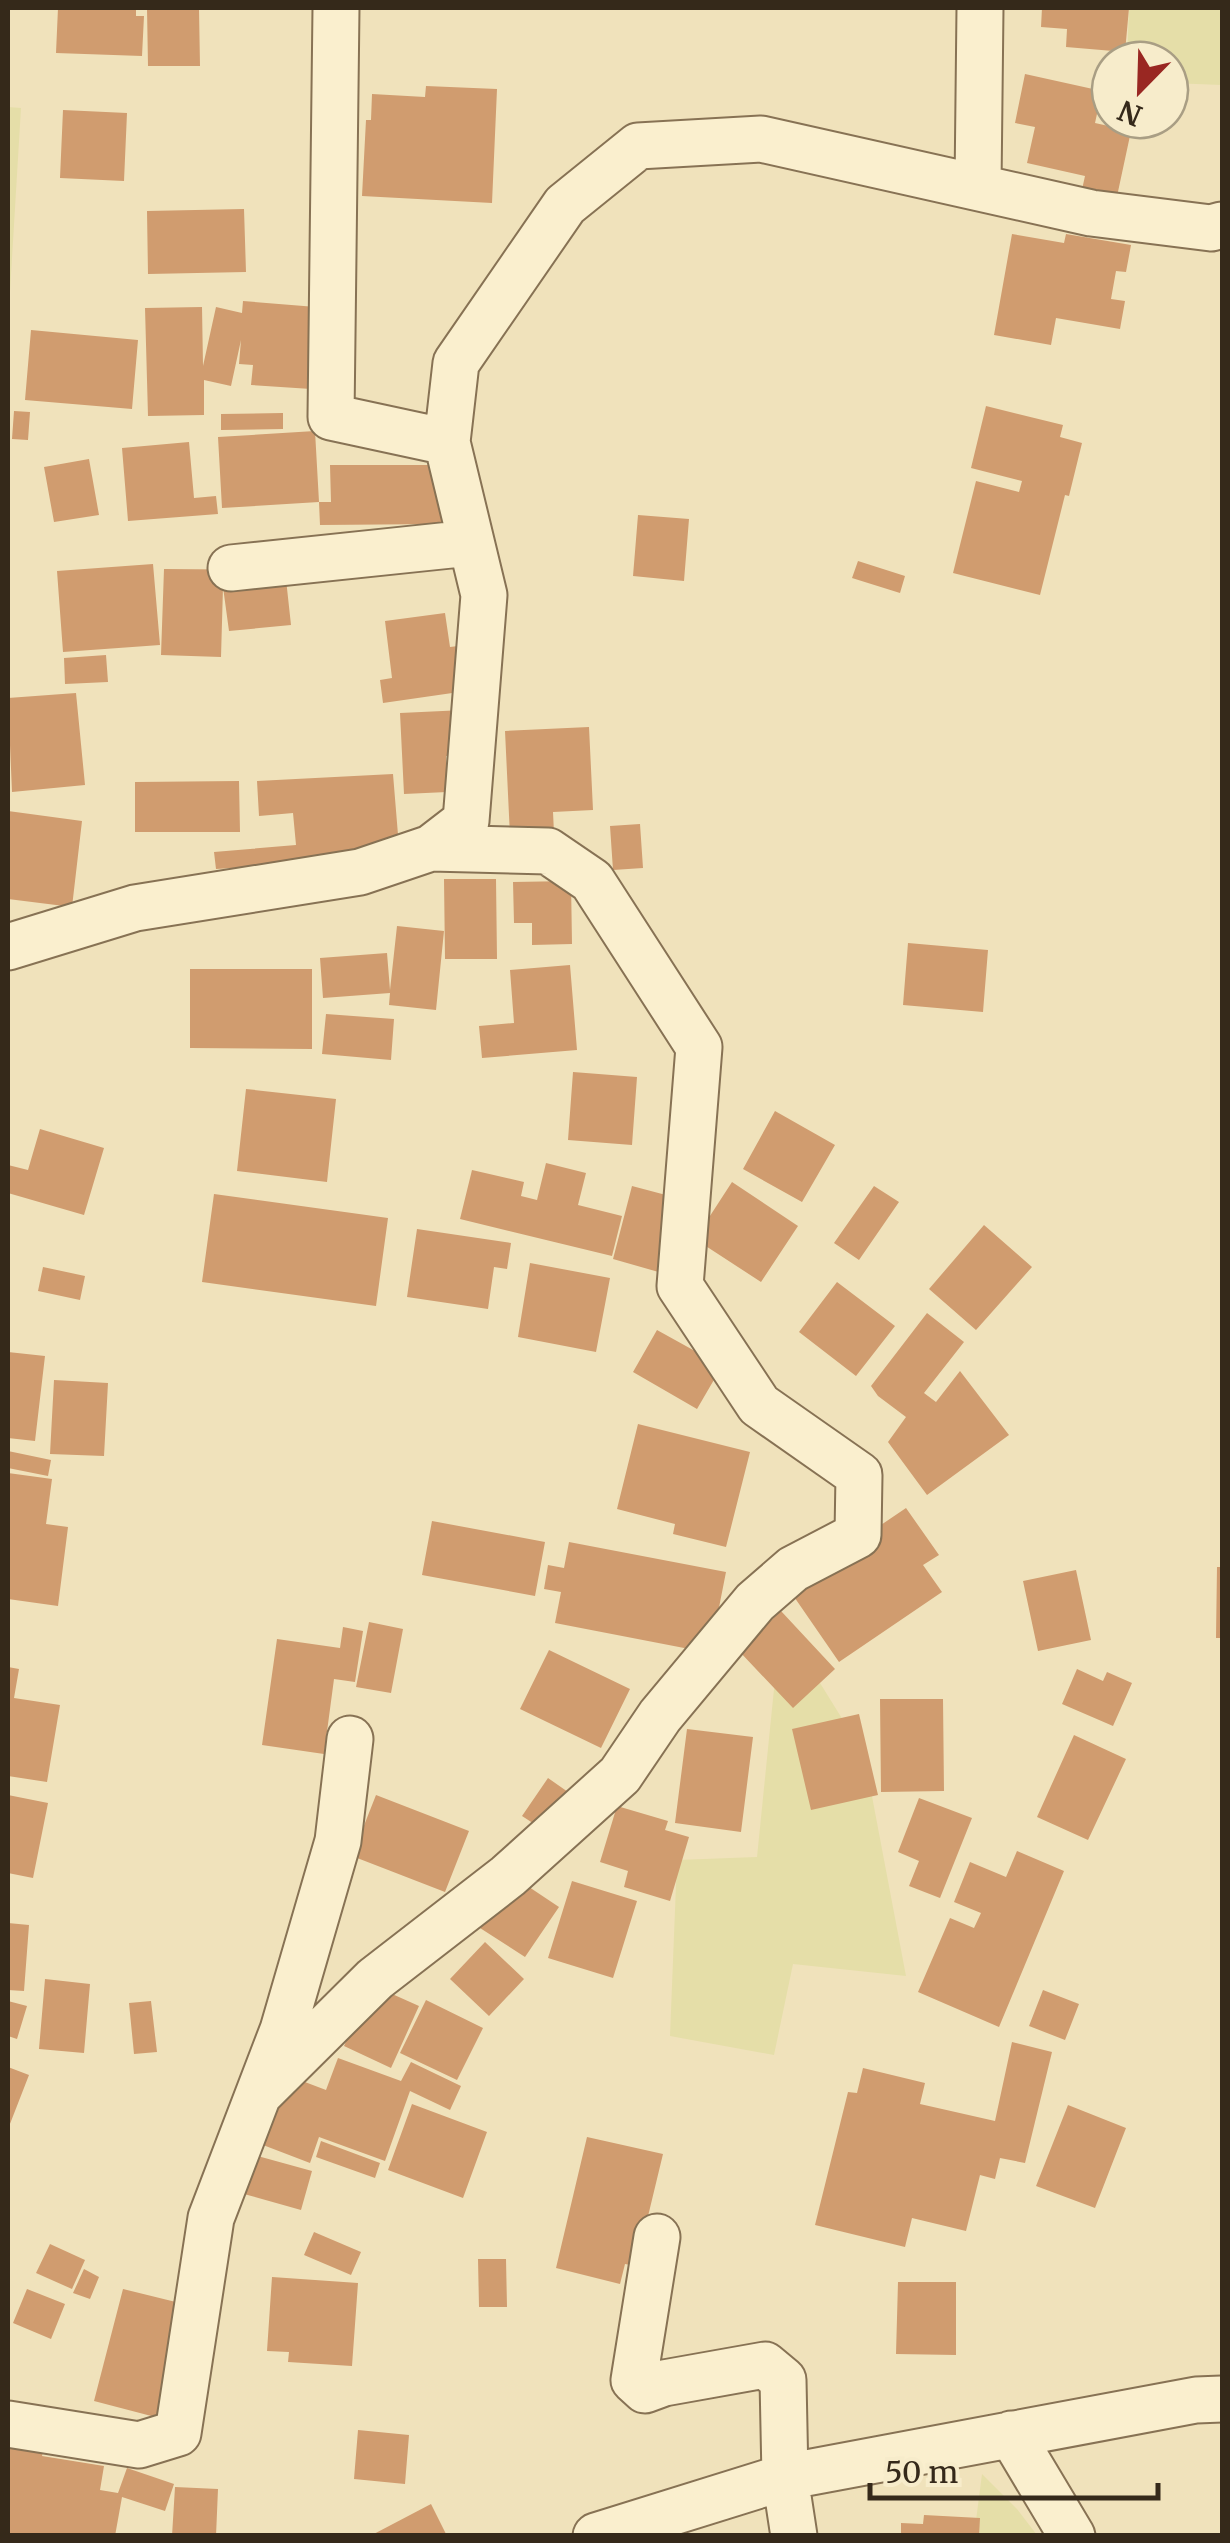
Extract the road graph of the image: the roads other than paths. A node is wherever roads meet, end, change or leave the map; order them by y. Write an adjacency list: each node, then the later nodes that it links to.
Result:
1 (336, 8): 5 (street)
2 (980, 8): 3 (street)
3 (978, 186): 4 (street); 5 (street)
4 (1222, 225)
5 (447, 442): 6 (street)
6 (470, 543): 7 (street); 8 (street)
7 (231, 568)
8 (431, 848): 9 (street); 11 (street)
9 (8, 948)
10 (350, 1739): 11 (street)
11 (259, 2094): 14 (street)
12 (657, 2237): 16 (street)
13 (1222, 2399): 15 (street)
14 (8, 2424)
15 (1012, 2434): 16 (street); 19 (street)
16 (785, 2476): 17 (street); 18 (street)
17 (596, 2536)
18 (794, 2536)
19 (1072, 2536)

